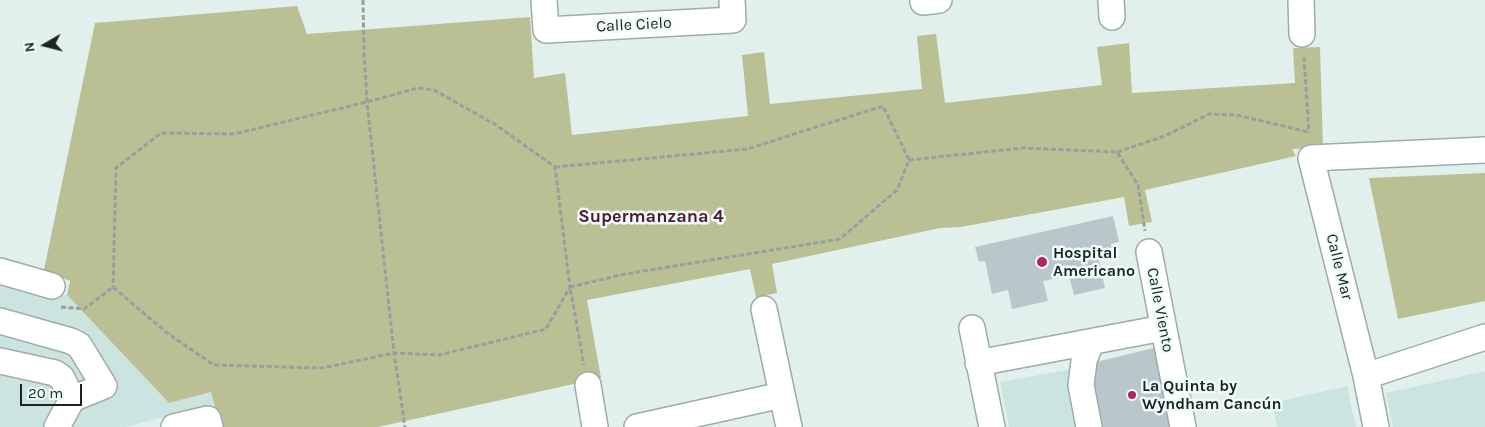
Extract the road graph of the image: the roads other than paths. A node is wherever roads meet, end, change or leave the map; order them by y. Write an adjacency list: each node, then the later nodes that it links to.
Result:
1 (544, 0): 2 (street, Calle Cielo)
2 (732, 0)
3 (923, 0): 4 (street)
4 (939, 0)
5 (1301, 0): 6 (street)
6 (1302, 34)
7 (1485, 150): 20 (street, Calle Mar)
8 (1148, 252): 14 (street, Calle Viento)
9 (0, 271): 10 (street)
10 (54, 296)
11 (764, 309): 23 (street)
12 (0, 321): 24 (street)
13 (972, 328): 19 (street)
14 (1163, 328): 16 (street); 33 (street, Calle Viento)
15 (1485, 337): 20 (street)
16 (1091, 342): 17 (street); 22 (street)
17 (1048, 350): 19 (street); 22 (street)
18 (0, 361): 24 (street)
19 (978, 363): 31 (street)
20 (1366, 376): 34 (street, Calle Mar)
21 (588, 385): 28 (street)
22 (1081, 385): 32 (street)
23 (782, 395): 29 (street); 30 (street)
24 (72, 399): 26 (street)
25 (209, 423): 27 (street)
26 (58, 427)
27 (174, 427)
28 (595, 427)
29 (637, 427)
30 (788, 427)
31 (992, 427)
32 (1089, 427)
33 (1183, 427)
34 (1376, 427)

